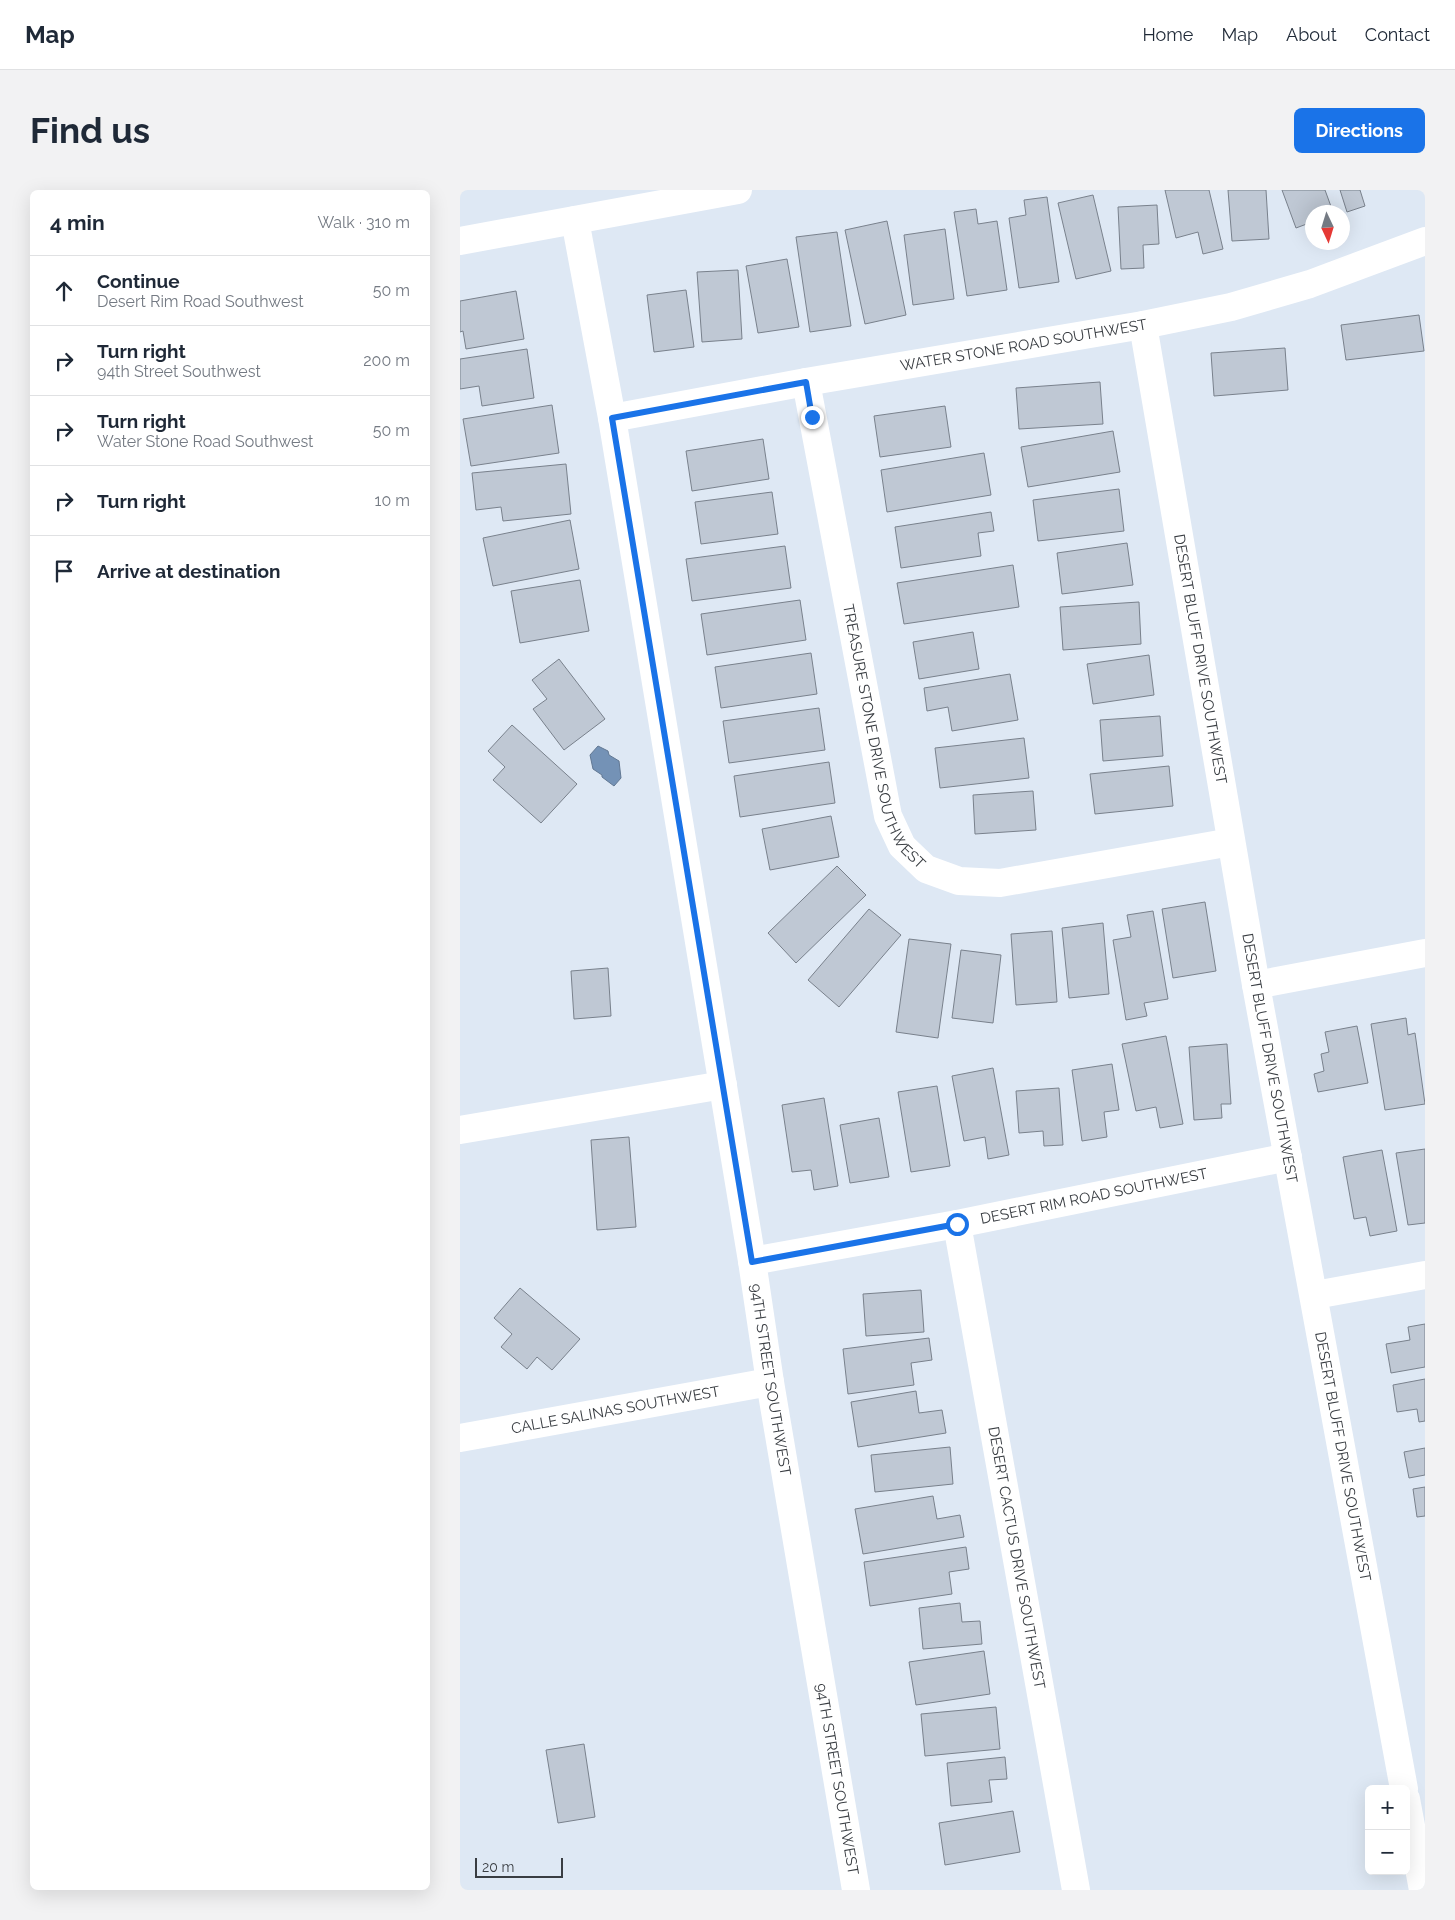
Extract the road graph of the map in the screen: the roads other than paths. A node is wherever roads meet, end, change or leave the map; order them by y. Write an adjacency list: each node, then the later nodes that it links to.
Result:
1 (738, 190): 2 (street)
2 (575, 220): 3 (street); 7 (street, 94TH STREET SOUTHWEST)
3 (460, 241)
4 (1425, 241): 5 (street, WATER STONE ROAD SOUTHWEST)
5 (1143, 325): 6 (street, WATER STONE ROAD SOUTHWEST); 8 (street, DESERT BLUFF DRIVE SOUTHWEST)
6 (806, 382): 7 (street, WATER STONE ROAD SOUTHWEST); 8 (street, TREASURE STONE DRIVE SOUTHWEST)
7 (612, 418): 11 (street, 94TH STREET SOUTHWEST)
8 (1231, 842): 10 (street, DESERT BLUFF DRIVE SOUTHWEST)
9 (1425, 954): 10 (street)
10 (1256, 985): 13 (street, DESERT BLUFF DRIVE SOUTHWEST)
11 (723, 1085): 12 (street); 15 (street, 94TH STREET SOUTHWEST)
12 (460, 1130)
13 (1288, 1157): 14 (street, DESERT RIM ROAD SOUTHWEST); 17 (street, DESERT BLUFF DRIVE SOUTHWEST)
14 (957, 1224): 15 (street, DESERT RIM ROAD SOUTHWEST); 23 (street, DESERT CACTUS DRIVE SOUTHWEST)
15 (752, 1262): 18 (street, 94TH STREET SOUTHWEST)
16 (1425, 1275): 17 (street)
17 (1315, 1295): 20 (street, DESERT BLUFF DRIVE SOUTHWEST)
18 (770, 1382): 19 (street, CALLE SALINAS SOUTHWEST); 22 (street, 94TH STREET SOUTHWEST)
19 (460, 1438)
20 (1403, 1785)
21 (1410, 1820): 24 (street)
22 (856, 1890)
23 (1076, 1890)
24 (1423, 1890)

